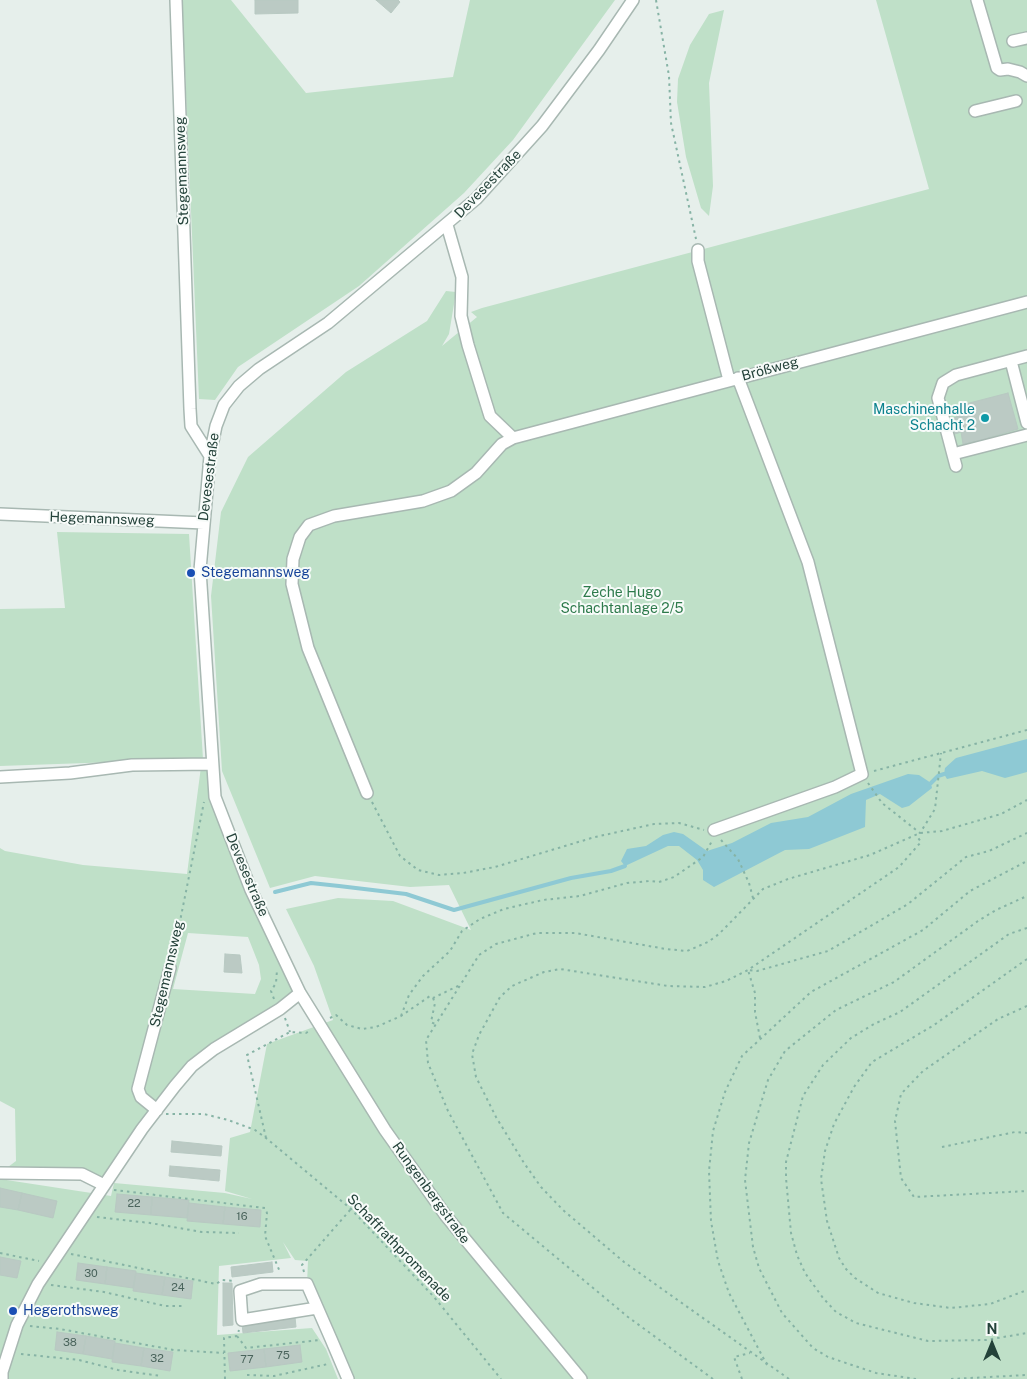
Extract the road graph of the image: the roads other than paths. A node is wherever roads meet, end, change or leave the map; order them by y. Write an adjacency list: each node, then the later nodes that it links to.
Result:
1 (176, 0): 20 (street, Stegemannsweg)
2 (633, 0): 11 (street, Devesestraße)
3 (977, 0): 7 (street)
4 (1027, 38): 5 (street)
5 (1013, 41)
6 (1027, 64): 7 (street)
7 (1008, 69): 8 (street)
8 (1027, 76)
9 (1016, 101): 10 (street)
10 (975, 111)
11 (447, 225): 19 (street); 20 (street, Devesestraße)
12 (698, 250): 16 (street)
13 (1027, 302): 16 (street, Brößweg)
14 (1027, 356): 15 (street)
15 (1011, 361): 17 (street); 18 (street)
16 (733, 379): 19 (street, Brößweg); 26 (street)
17 (1027, 423)
18 (1027, 435)
19 (513, 438): 25 (street)
20 (210, 456): 22 (street, Devesestraße)
21 (0, 514): 22 (street, Hegemannsweg)
22 (204, 523): 23 (street, Devesestraße)
23 (212, 764): 24 (street); 28 (street, Devesestraße)
24 (0, 777)
25 (367, 793)
26 (716, 831)
27 (170, 968): 29 (street, Stegemannsweg)
28 (300, 993): 29 (street); 35 (street, Rungenbergstraße)
29 (157, 1110): 31 (street)
30 (0, 1173): 31 (street)
31 (103, 1187): 33 (street)
32 (317, 1308): 32 (street); 34 (street)
33 (1, 1374)
34 (348, 1379)
35 (581, 1379)

